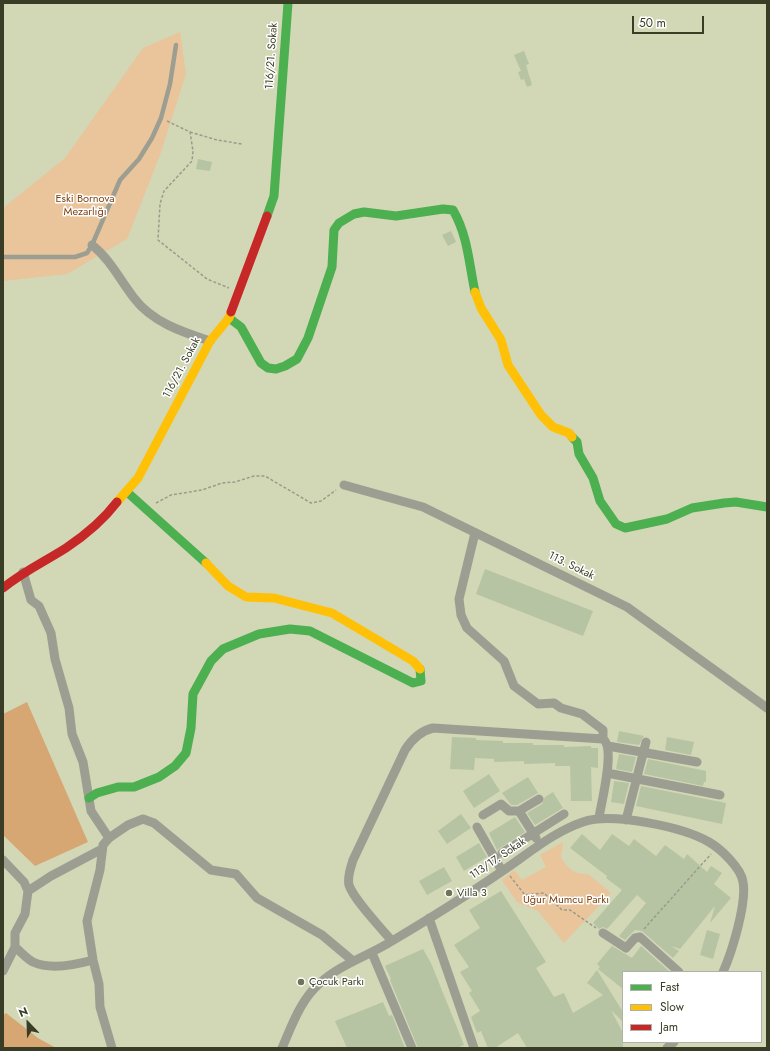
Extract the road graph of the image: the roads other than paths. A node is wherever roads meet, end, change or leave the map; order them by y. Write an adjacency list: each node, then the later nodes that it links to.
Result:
1 (288, 3): 5 (street, 116/21. Sokak)
2 (176, 45): 3 (lane)
3 (92, 245): 4 (lane); 6 (street)
4 (3, 257)
5 (229, 318): 6 (street, 116/21. Sokak); 9 (street)
6 (210, 341): 8 (street, 116/21. Sokak)
7 (344, 485): 10 (street, 113. Sokak)
8 (127, 492): 11 (street, 116/21. Sokak); 21 (street)
9 (767, 507)
10 (475, 533): 13 (street, 113. Sokak); 14 (street)
11 (23, 572): 12 (street, 116/21. Sokak); 21 (street)
12 (3, 588)
13 (767, 708)
14 (606, 742): 16 (street); 18 (street); 39 (street)
15 (646, 742): 16 (street)
16 (644, 752): 17 (street); 19 (street)
17 (697, 762)
18 (607, 774): 19 (street); 26 (street)
19 (637, 779): 20 (street); 27 (street)
20 (720, 796)
21 (89, 798): 30 (street)
22 (539, 799): 23 (street)
23 (519, 811): 25 (street); 29 (street)
24 (564, 814): 29 (street)
25 (483, 815)
26 (599, 818): 27 (street, 113/17. Sokak); 31 (street, 113/17. Sokak)
27 (626, 820): 46 (street, 113/17. Sokak)
28 (477, 827): 35 (street)
29 (533, 833): 31 (street); 33 (street)
30 (109, 838): 32 (street); 43 (street)
31 (539, 845): 35 (street, 113/17. Sokak)
32 (102, 849): 36 (street); 42 (street)
33 (502, 853)
34 (3, 860): 36 (street)
35 (504, 870): 37 (street, 113/17. Sokak)
36 (28, 891): 40 (street)
37 (429, 918): 39 (street, 113/17. Sokak); 50 (street)
38 (602, 933): 45 (street)
39 (392, 941): 41 (street, 113/17. Sokak)
40 (15, 947): 42 (street); 44 (street)
41 (372, 953): 43 (street, 113/17. Sokak); 49 (street)
42 (93, 960): 47 (street)
43 (354, 961): 48 (street, 113/17. Sokak)
44 (3, 971)
45 (678, 971)
46 (724, 971)
47 (112, 1048)
48 (282, 1048)
49 (412, 1048)
50 (474, 1048)

